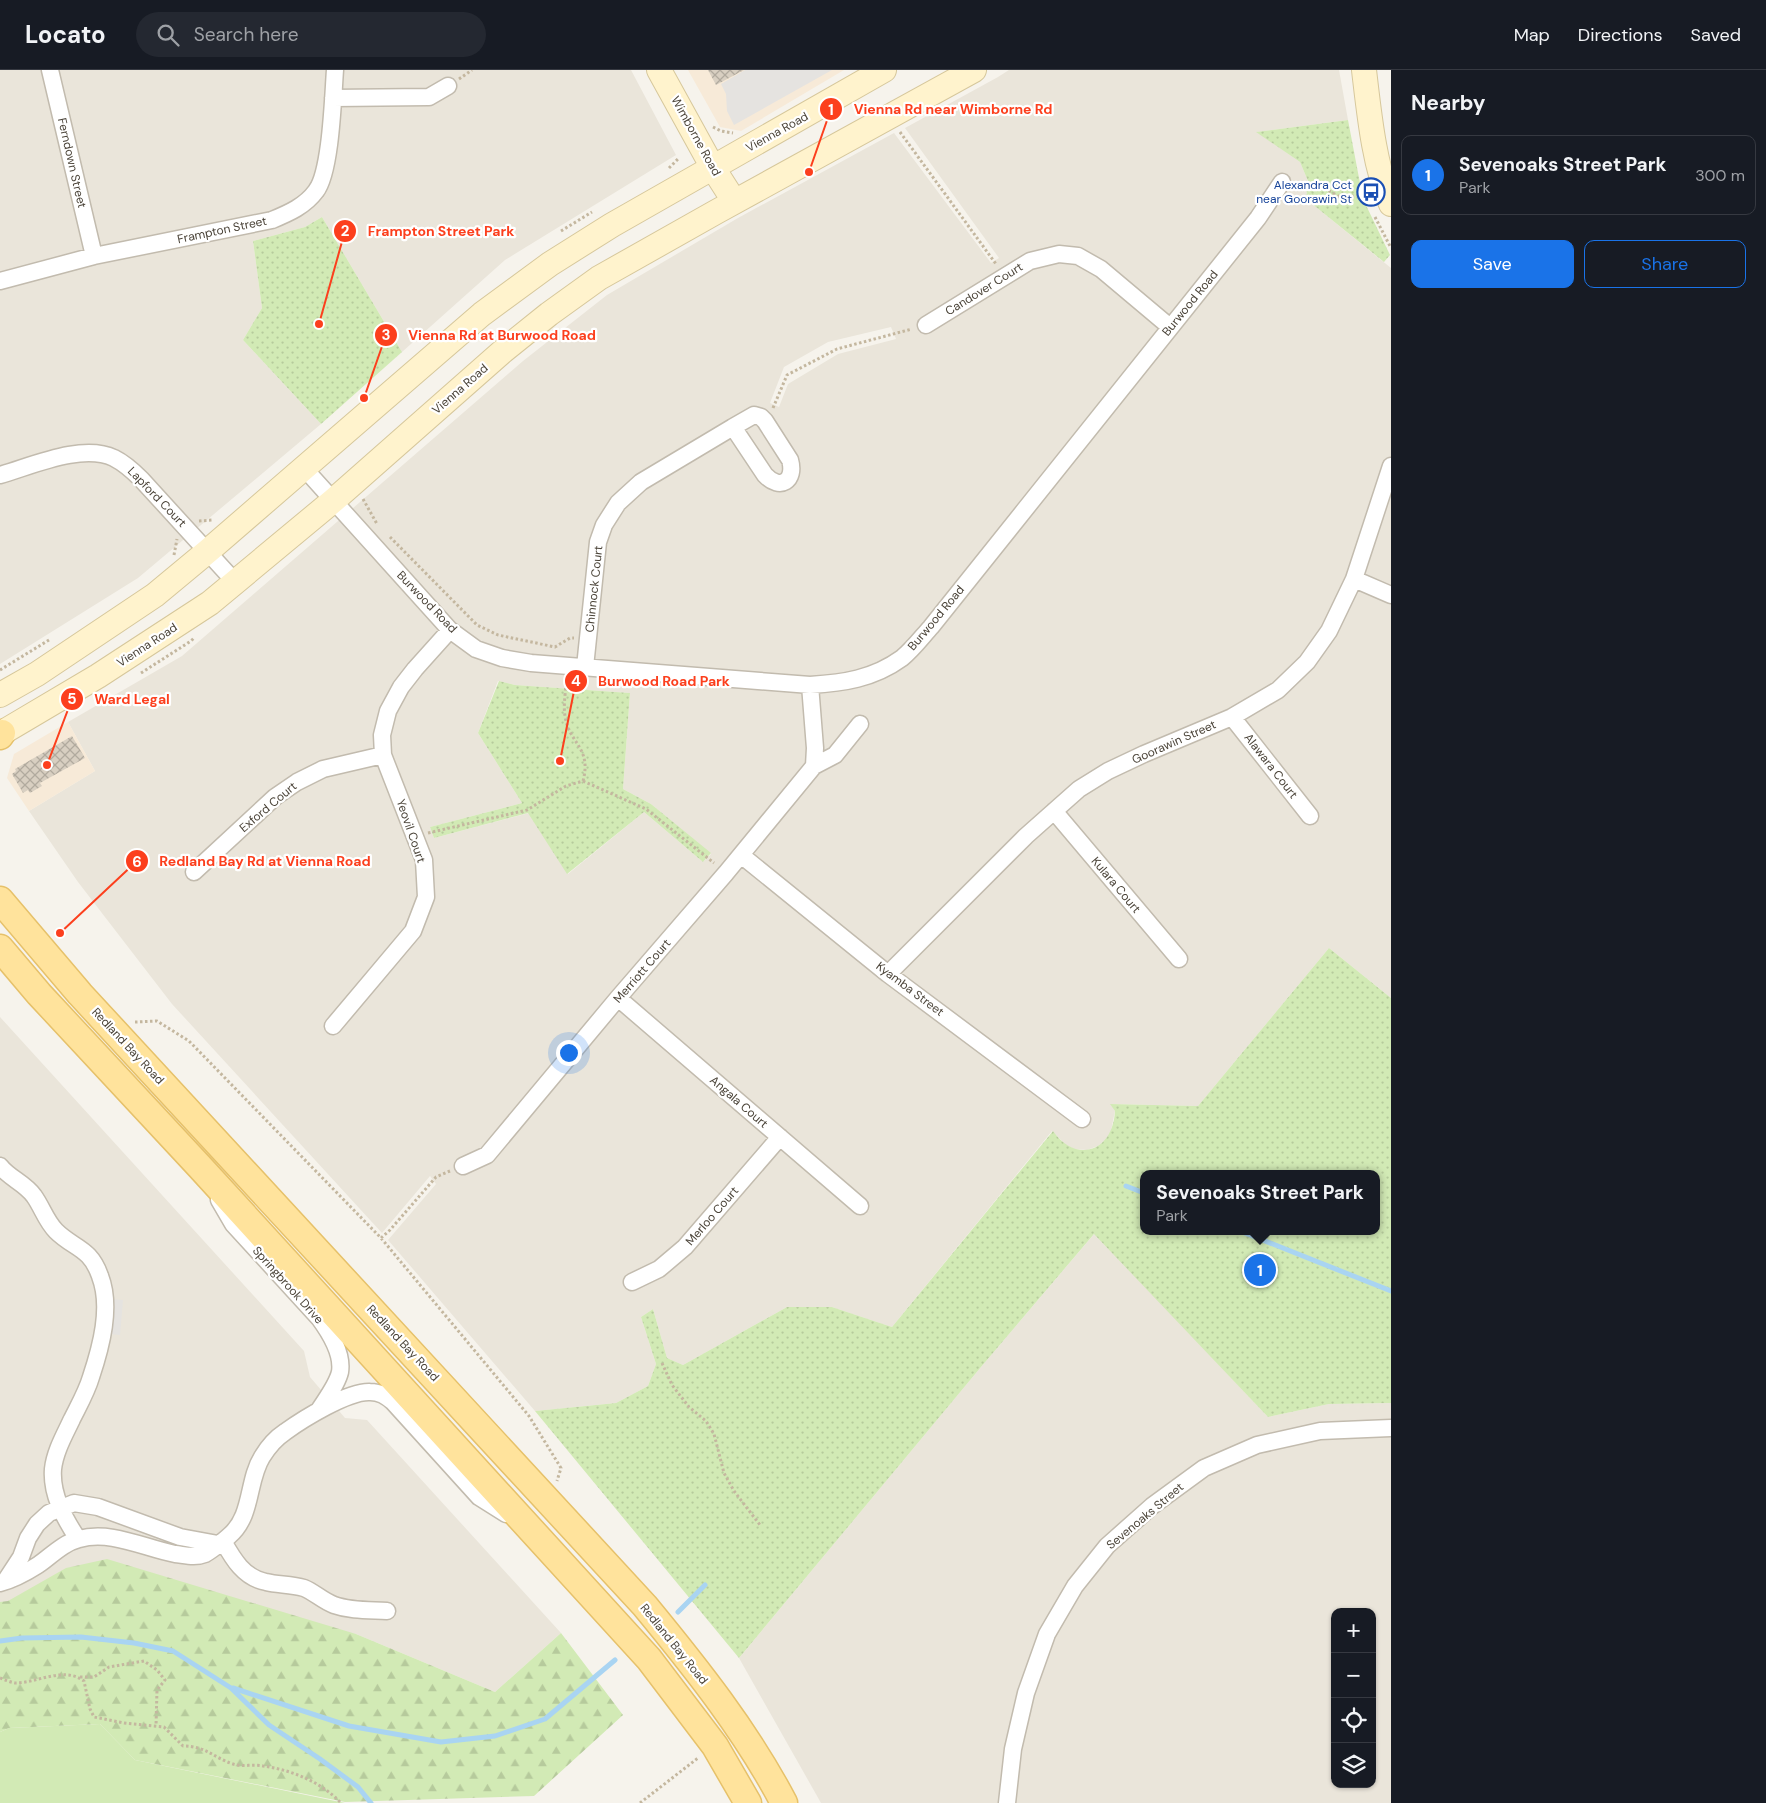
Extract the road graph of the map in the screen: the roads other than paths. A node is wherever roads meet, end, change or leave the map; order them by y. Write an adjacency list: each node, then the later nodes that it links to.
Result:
1 (50, 70): 13 (street, Ferndown Street)
2 (334, 70): 8 (street, Frampton Street)
3 (659, 70): 9 (main road, Wimborne Road)
4 (884, 70): 9 (main road, Vienna Road)
5 (974, 70): 12 (main road, Vienna Road)
6 (1364, 70): 11 (main road)
7 (448, 86): 8 (street)
8 (333, 98): 13 (street, Frampton Street)
9 (714, 168): 12 (main road, Wimborne Road); 19 (main road, Vienna Road)
10 (1282, 182): 16 (street, Burwood Road)
11 (1388, 197)
12 (734, 201): 21 (main road, Vienna Road)
13 (94, 256): 14 (street, Frampton Street)
14 (0, 281)
15 (926, 325): 16 (street, Candover Court)
16 (1170, 327): 28 (street, Burwood Road)
17 (733, 427): 17 (street, Chinnock Court); 27 (street, Chinnock Court)
18 (1391, 466): 23 (street, Goorawin Street)
19 (304, 468): 21 (street, Burwood Road); 22 (main road, Vienna Road)
20 (0, 475): 22 (street, Lapford Court)
21 (334, 500): 24 (main road, Vienna Road); 26 (street, Burwood Road)
22 (208, 551): 24 (street, Lapford Court); 29 (main road, Vienna Road)
23 (1354, 579): 25 (street); 30 (street, Goorawin Street)
24 (236, 583): 32 (main road, Vienna Road)
25 (1391, 594)
26 (450, 630): 27 (street, Burwood Road); 33 (street, Yeovil Court)
27 (585, 667): 28 (street, Burwood Road)
28 (810, 685): 34 (street)
29 (0, 696)
30 (1232, 717): 35 (street, Goorawin Street); 36 (street, Alawara Court)
31 (860, 724): 34 (street, Merriott Court)
32 (1, 734)
33 (383, 755): 38 (street, Exford Court); 44 (street, Yeovil Court)
34 (814, 766): 37 (street, Merriott Court)
35 (1054, 811): 41 (street, Kulara Court); 42 (street, Goorawin Street)
36 (1310, 816)
37 (741, 856): 42 (street, Kyamba Street); 43 (street, Merriott Court)
38 (194, 872)
39 (0, 900): 61 (main road, Redland Bay Road)
40 (0, 948): 48 (main road)
41 (1179, 959)
42 (888, 974): 45 (street, Kyamba Street)
43 (618, 998): 46 (street, Angala Court); 47 (street, Merriott Court)
44 (333, 1026)
45 (1082, 1119)
46 (780, 1137): 50 (street, Angala Court); 51 (street, Merloo Court)
47 (463, 1166)
48 (200, 1167): 52 (street, Springbrook Drive); 55 (main road)
49 (1, 1170): 54 (street)
50 (860, 1206)
51 (632, 1282)
52 (319, 1410): 55 (street, Springbrook Drive); 57 (street, Springbrook Drive)
53 (1391, 1428): 62 (street, Sevenoaks Street)
54 (60, 1507): 56 (street); 57 (street); 58 (street, Springbrook Drive)
55 (531, 1530): 60 (main road)
56 (78, 1539): 57 (street, Springbrook Drive); 58 (street, Springbrook Drive)
57 (220, 1542): 59 (street)
58 (2, 1583)
59 (387, 1611)
60 (748, 1803)
61 (784, 1803)
62 (1007, 1803)

